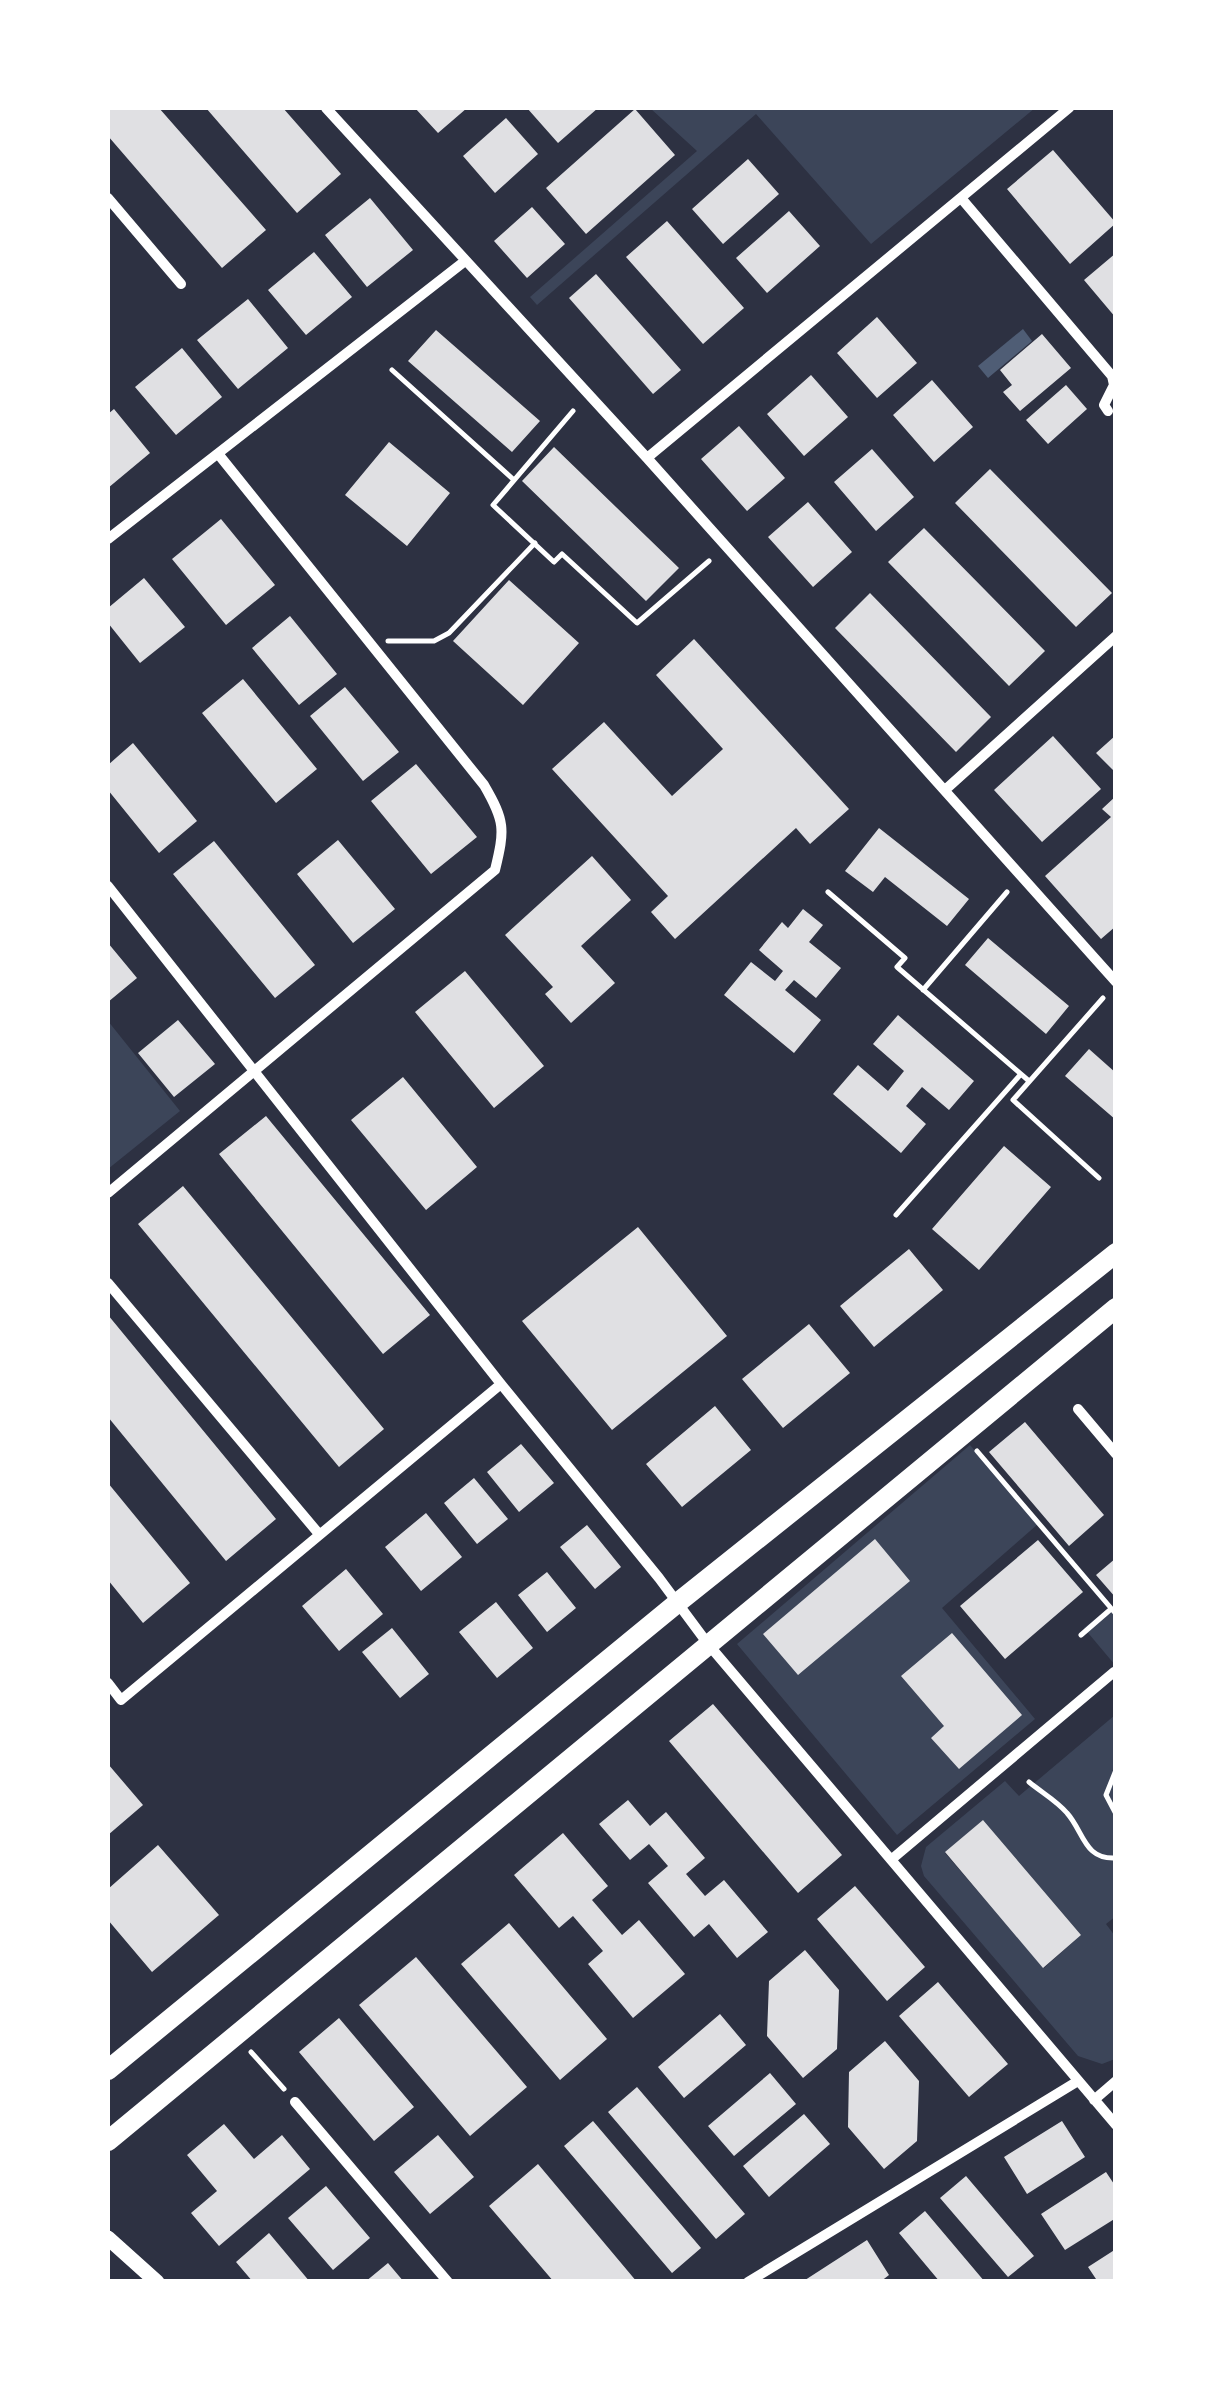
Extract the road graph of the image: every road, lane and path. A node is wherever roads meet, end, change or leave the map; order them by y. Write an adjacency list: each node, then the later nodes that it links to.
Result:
1 (326, 108): 5 (street)
2 (1069, 108): 4 (street)
3 (108, 198): 6 (street)
4 (962, 198): 9 (street); 11 (street)
5 (466, 261): 10 (street); 11 (street)
6 (180, 284)
7 (392, 370): 12 (path)
8 (573, 411): 12 (path)
9 (1108, 411)
10 (219, 455): 13 (street); 17 (street)
11 (647, 458): 18 (street)
12 (514, 480): 14 (path)
13 (108, 540)
14 (535, 544): 15 (path); 17 (path)
15 (709, 561)
16 (1116, 636): 18 (street)
17 (374, 648): 25 (street)
18 (945, 790): 22 (street)
19 (108, 886): 25 (street)
20 (828, 892): 23 (path)
21 (1007, 892): 23 (path)
22 (1116, 982)
23 (923, 990): 26 (path)
24 (1104, 998): 27 (path)
25 (255, 1071): 29 (street); 34 (street)
26 (1021, 1074): 27 (path); 30 (path)
27 (1029, 1081): 28 (path)
28 (1099, 1178)
29 (108, 1193)
30 (896, 1215)
31 (1116, 1253): 39 (main road)
32 (108, 1283): 38 (street)
33 (1116, 1308): 36 (main road)
34 (501, 1384): 38 (street); 39 (street)
35 (1078, 1408): 37 (street)
36 (962, 1433): 40 (path); 42 (main road)
37 (1116, 1454)
38 (319, 1534): 44 (street)
39 (676, 1604): 42 (street); 51 (main road)
40 (1113, 1611): 41 (path)
41 (1081, 1635)
42 (708, 1644): 49 (street); 50 (main road)
43 (1114, 1672): 49 (street)
44 (108, 1683)
45 (1116, 1770): 47 (path)
46 (1029, 1782): 48 (path)
47 (1116, 1814)
48 (1116, 1858)
49 (892, 1859): 52 (street)
50 (236, 2035): 55 (path); 57 (main road)
51 (108, 2070)
52 (1078, 2081): 54 (street); 62 (street)
53 (1116, 2081): 54 (street)
54 (1094, 2100): 56 (street)
55 (295, 2102): 61 (street)
56 (1116, 2125)
57 (115, 2135): 58 (main road)
58 (108, 2164)
59 (108, 2238): 60 (street)
60 (156, 2282)
61 (448, 2282)
62 (748, 2282)

